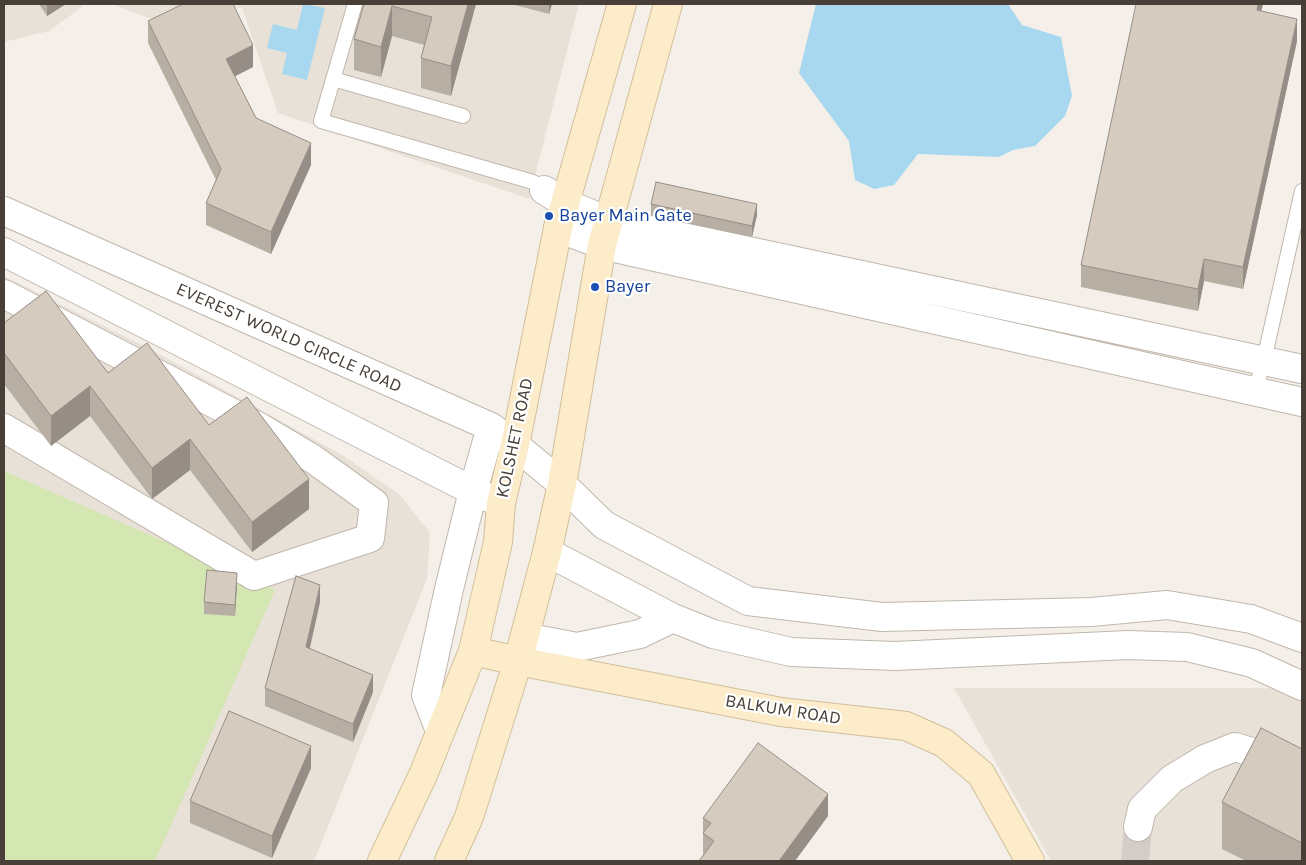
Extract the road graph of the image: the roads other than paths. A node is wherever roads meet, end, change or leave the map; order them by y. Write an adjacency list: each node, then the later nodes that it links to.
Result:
1 (355, 4): 4 (lane)
2 (622, 4): 7 (street, KOLSHET ROAD)
3 (668, 4): 9 (street)
4 (333, 79): 5 (lane); 7 (lane)
5 (463, 116)
6 (1302, 191): 13 (lane)
7 (556, 207): 9 (street); 19 (street, KOLSHET ROAD)
8 (4, 211): 17 (street, EVEREST WORLD CIRCLE ROAD)
9 (605, 233): 11 (street); 20 (street)
10 (4, 252): 21 (street)
11 (711, 256): 13 (street); 15 (street)
12 (4, 294): 18 (street)
13 (1264, 360): 14 (street); 15 (lane)
14 (1302, 369)
15 (1255, 391): 16 (street)
16 (1302, 402)
17 (491, 427): 19 (street, EVEREST WORLD CIRCLE ROAD); 21 (street)
18 (4, 428)
19 (515, 445): 20 (street, EVEREST WORLD CIRCLE ROAD); 22 (street, KOLSHET ROAD)
20 (562, 484): 23 (street); 25 (street, EVEREST WORLD CIRCLE ROAD)
21 (472, 491): 22 (street); 26 (street)
22 (501, 503): 28 (street, KOLSHET ROAD)
23 (547, 552): 24 (street); 27 (street)
24 (673, 618): 27 (street); 29 (street)
25 (1302, 638)
26 (438, 642): 28 (street); 30 (street)
27 (522, 649): 28 (street, BALKUM ROAD); 34 (street); 35 (street, BALKUM ROAD)
28 (473, 651): 30 (street, KOLSHET ROAD)
29 (1302, 686)
30 (440, 731): 33 (street, KOLSHET ROAD)
31 (1302, 767): 32 (street)
32 (1138, 827)
33 (382, 861)
34 (448, 861)
35 (1030, 861)

